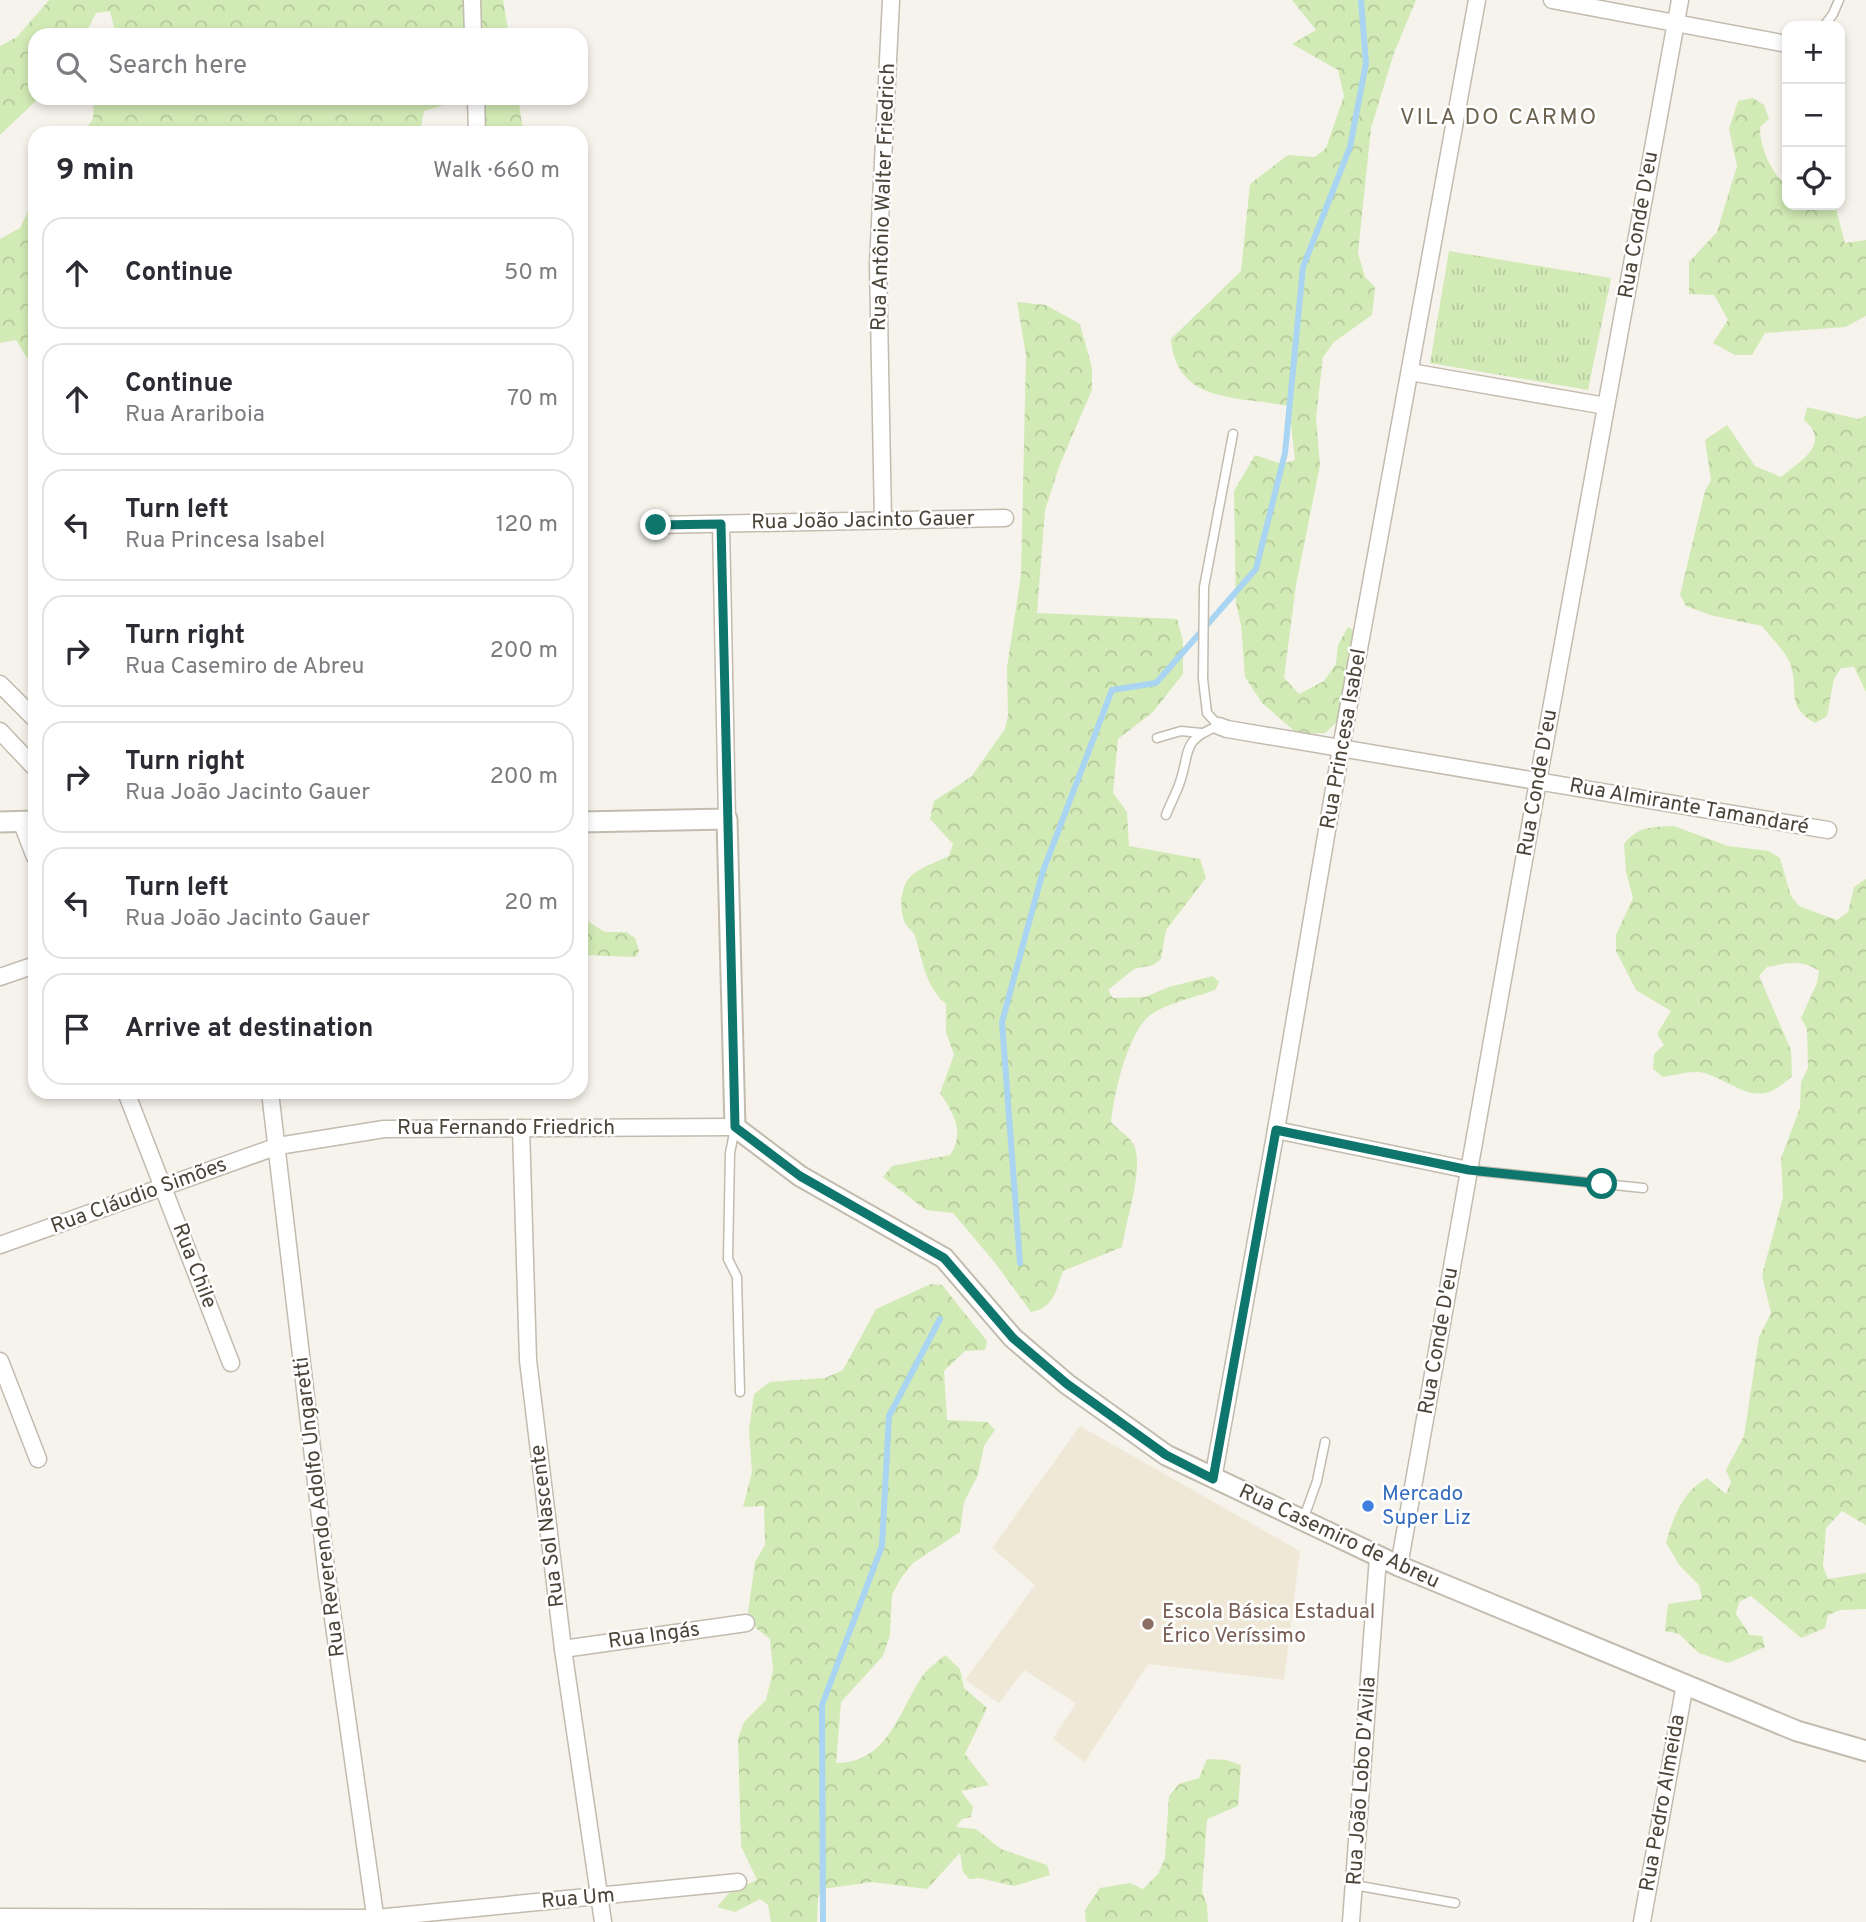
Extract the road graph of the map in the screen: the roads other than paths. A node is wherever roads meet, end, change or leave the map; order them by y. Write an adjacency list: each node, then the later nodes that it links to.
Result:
1 (472, 0): 9 (street)
2 (891, 0): 17 (street, Rua Antônio Walter Friedrich)
3 (1477, 0): 13 (street, Rua Princesa Isabel)
4 (1552, 0): 8 (street)
5 (1680, 0): 8 (street, Rua Conde D'eu)
6 (1839, 0): 7 (lane)
7 (1828, 21)
8 (1676, 23): 10 (street); 14 (street, Rua Conde D'eu)
9 (473, 28)
10 (1782, 43)
11 (476, 105): 12 (street)
12 (477, 126)
13 (1410, 372): 14 (street); 26 (street, Rua Princesa Isabel)
14 (1606, 405): 28 (street, Rua Conde D'eu)
15 (1233, 434): 22 (lane)
16 (1005, 518): 17 (street, Rua João Jacinto Gauer)
17 (883, 520): 18 (street, Rua João Jacinto Gauer)
18 (721, 524): 19 (street, Rua João Jacinto Gauer); 30 (street, Rua João Jacinto Gauer)
19 (656, 525)
20 (0, 684): 21 (street)
21 (28, 712)
22 (1219, 726): 24 (lane); 26 (street, Rua Almirante Tamandaré)
23 (0, 731): 27 (street)
24 (1201, 733): 25 (lane); 29 (lane)
25 (1157, 738)
26 (1341, 748): 28 (street, Rua Almirante Tamandaré); 41 (street, Rua Princesa Isabel)
27 (28, 761)
28 (1538, 781): 34 (street, Rua Almirante Tamandaré); 43 (street, Rua Conde D'eu)
29 (1166, 815)
30 (727, 819): 33 (street); 39 (street, Rua João Jacinto Gauer)
31 (28, 821): 32 (street)
32 (0, 822)
33 (588, 822)
34 (1828, 830)
35 (28, 967): 36 (street)
36 (0, 977)
37 (130, 1099): 44 (street, Rua Chile)
38 (271, 1099): 42 (street, Rua Reverendo Adolfo Ungaretti)
39 (735, 1127): 40 (street, Rua Fernando Friedrich); 49 (lane); 52 (street, Rua Casemiro de Abreu)
40 (521, 1128): 42 (street, Rua Fernando Friedrich); 57 (street, Rua Sol Nascente)
41 (1276, 1130): 43 (street); 52 (street, Rua Princesa Isabel)
42 (278, 1146): 44 (street, Rua Cláudio Simões); 65 (street, Rua Reverendo Adolfo Ungaretti)
43 (1469, 1170): 45 (lane); 55 (street, Rua Conde D'eu)
44 (163, 1187): 46 (street, Rua Cláudio Simões); 48 (street, Rua Chile)
45 (1643, 1188)
46 (0, 1245)
47 (0, 1361): 51 (street)
48 (231, 1363)
49 (740, 1392)
50 (1325, 1442): 53 (lane)
51 (38, 1459)
52 (1213, 1479): 53 (street, Rua Casemiro de Abreu)
53 (1302, 1521): 54 (street, Rua Casemiro de Abreu)
54 (1378, 1557): 55 (street, Rua Casemiro de Abreu); 61 (street, Rua João Lobo D'Avila)
55 (1399, 1566): 58 (street, Rua Casemiro de Abreu)
56 (746, 1623): 57 (street, Rua Ingás)
57 (563, 1649): 62 (street, Rua Sol Nascente)
58 (1685, 1684): 59 (street, Rua Casemiro de Abreu); 68 (street, Rua Pedro Almeida)
59 (1866, 1751)
60 (738, 1882): 62 (street, Rua Um)
61 (1354, 1885): 63 (lane); 67 (street, Rua João Lobo D'Avila)
62 (600, 1897): 65 (street, Rua Um); 66 (street, Rua Sol Nascente)
63 (1455, 1903)
64 (0, 1917): 65 (street, Rua Um)
65 (376, 1920)
66 (603, 1922)
67 (1351, 1922)
68 (1642, 1922)

